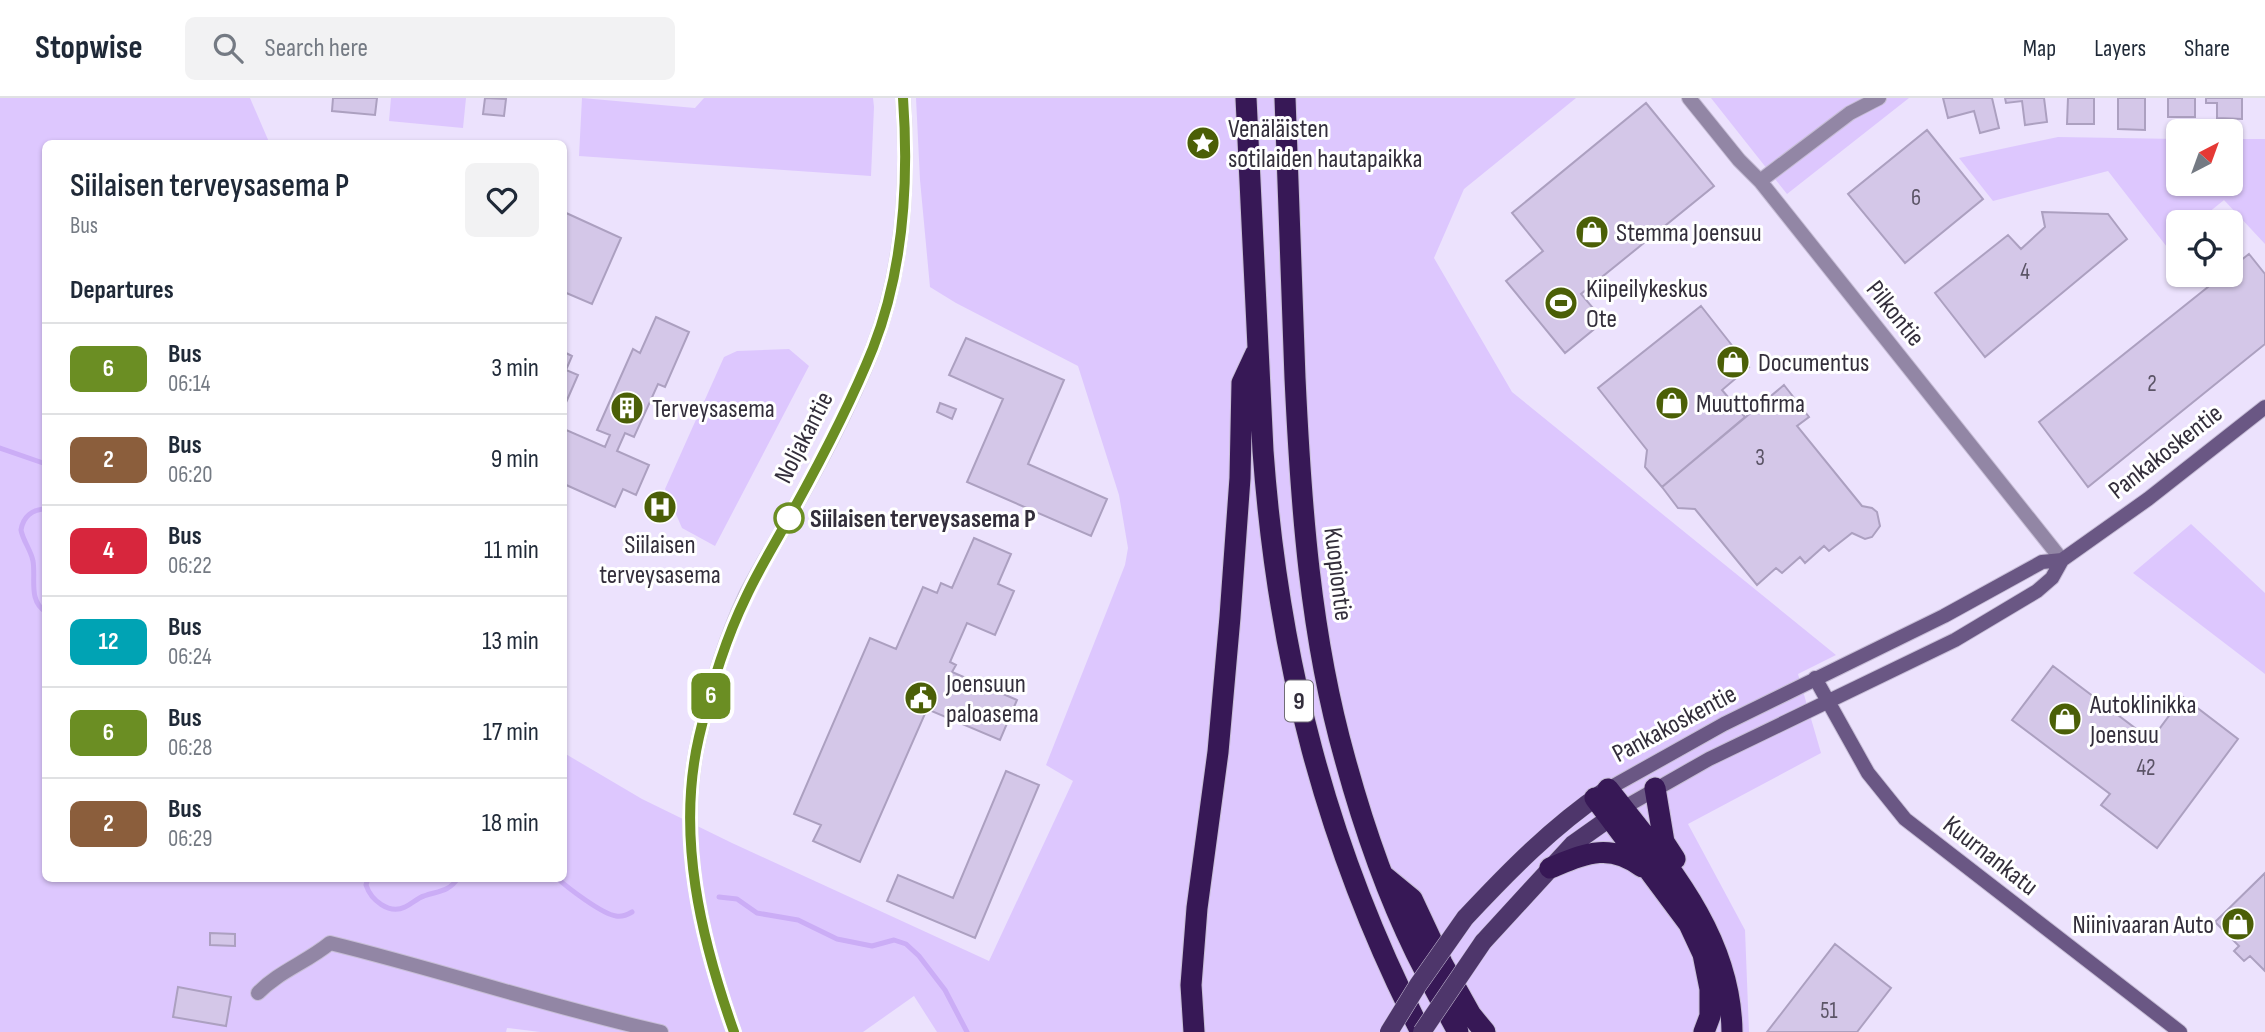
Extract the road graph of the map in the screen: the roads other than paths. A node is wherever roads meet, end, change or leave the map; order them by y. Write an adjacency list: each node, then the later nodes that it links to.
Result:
1 (903, 98): 21 (main road, Noljakantie)
2 (1246, 98): 7 (highway, 9)
3 (1285, 98): 17 (highway, Kuopiontie / 9)
4 (1689, 98): 6 (street, Pilkontie)
5 (1879, 98): 6 (street)
6 (1759, 181): 9 (street, Pilkontie)
7 (1257, 351): 22 (highway); 24 (highway, 9)
8 (2265, 407): 9 (main road, Pankakoskentie)
9 (2062, 560): 10 (main road, Pankakoskentie); 11 (main road, Pankakoskentie)
10 (1815, 678): 11 (main road, Kuurnankatu); 13 (main road, Pankakoskentie)
11 (1828, 703): 12 (main road, Pankakoskentie); 29 (main road, Kuurnankatu)
12 (1655, 788): 14 (main road, Pankakoskentie); 18 (highway)
13 (1601, 793): 14 (highway); 23 (main road, Pankakoskentie, bridge)
14 (1616, 813): 15 (main road, Pankakoskentie); 16 (highway); 18 (highway)
15 (1549, 868): 16 (highway); 24 (main road, Pankakoskentie, bridge)
16 (1649, 873): 27 (highway)
17 (1383, 875): 25 (highway, Kuopiontie / 9); 26 (highway)
18 (1688, 897): 28 (highway)
19 (258, 993): 20 (street)
20 (661, 1032)
21 (734, 1032)
22 (1194, 1032)
23 (1389, 1032)
24 (1421, 1032)
25 (1458, 1032)
26 (1485, 1032)
27 (1704, 1032)
28 (1732, 1032)
29 (2180, 1032)

